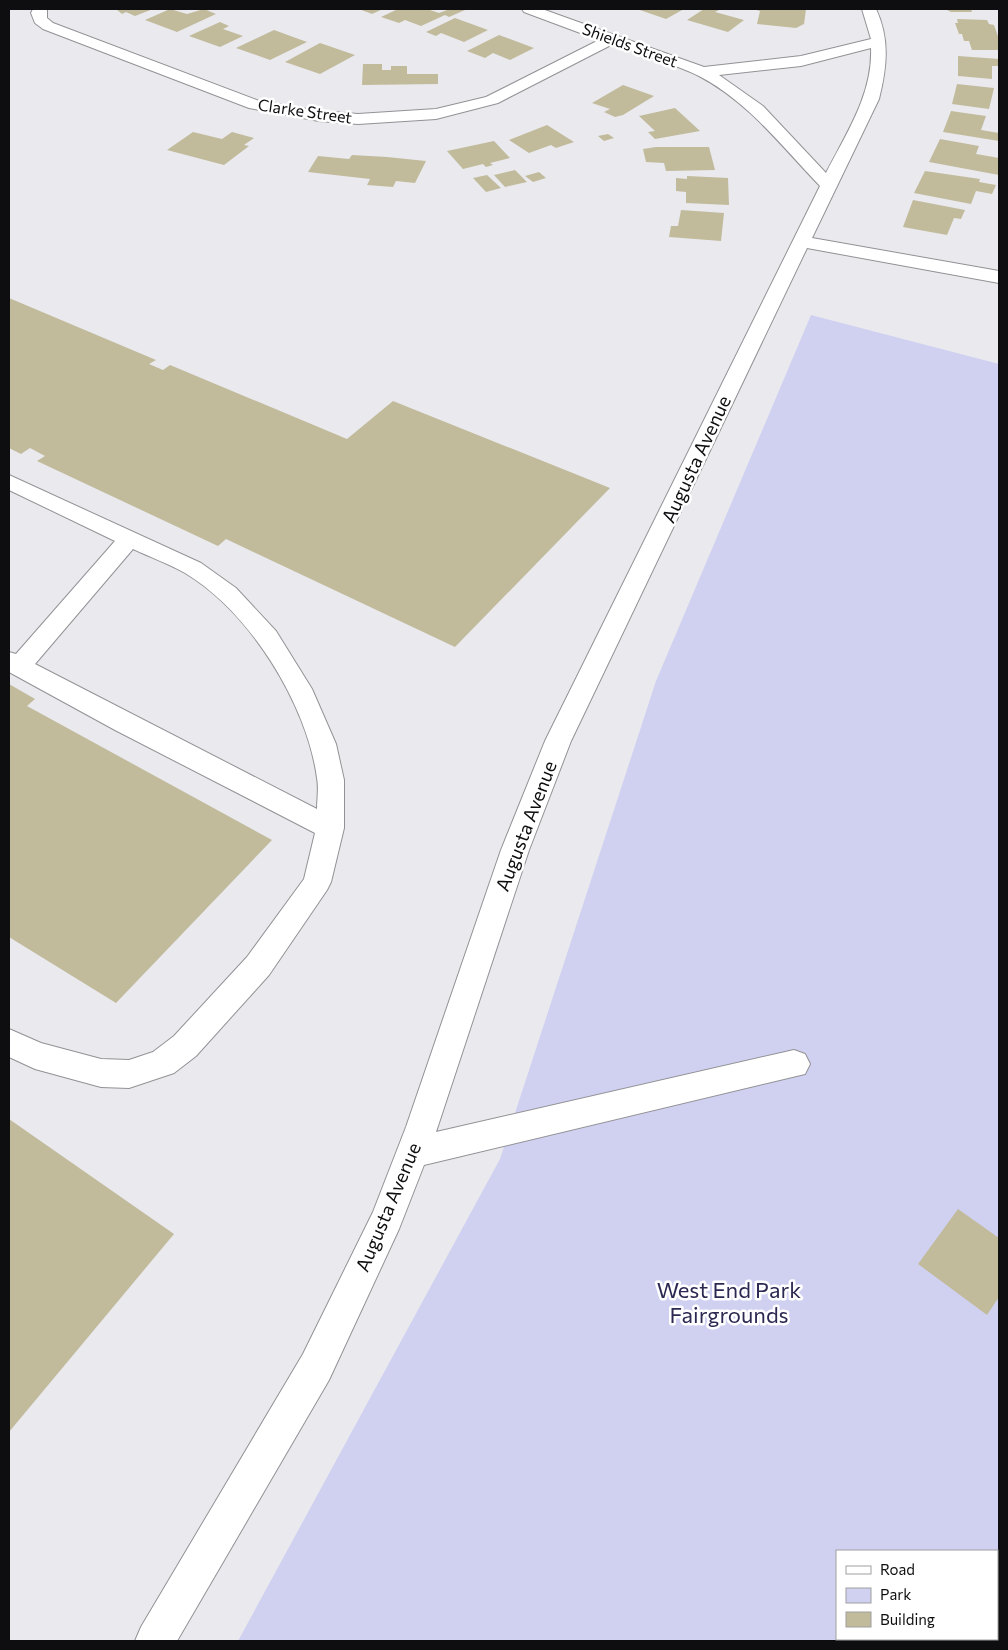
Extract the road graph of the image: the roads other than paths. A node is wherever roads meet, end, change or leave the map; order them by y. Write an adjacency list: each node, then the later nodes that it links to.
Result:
1 (40, 9): 4 (street, Clarke Street)
2 (529, 9): 4 (street, Shields Street)
3 (869, 9): 5 (street, Augusta Avenue)
4 (612, 39): 6 (street, Shields Street)
5 (880, 41): 6 (street, Shields Street); 7 (street, Augusta Avenue)
6 (703, 72): 7 (street, Shields Street)
7 (829, 186): 8 (street, Augusta Avenue)
8 (802, 242): 9 (street); 16 (street, Augusta Avenue)
9 (999, 278)
10 (9, 482): 11 (street)
11 (130, 538): 12 (street); 13 (street)
12 (14, 664): 13 (street)
13 (330, 828): 14 (street)
14 (9, 1042)
15 (794, 1064): 16 (street)
16 (413, 1152): 17 (street, Augusta Avenue)
17 (155, 1641)

